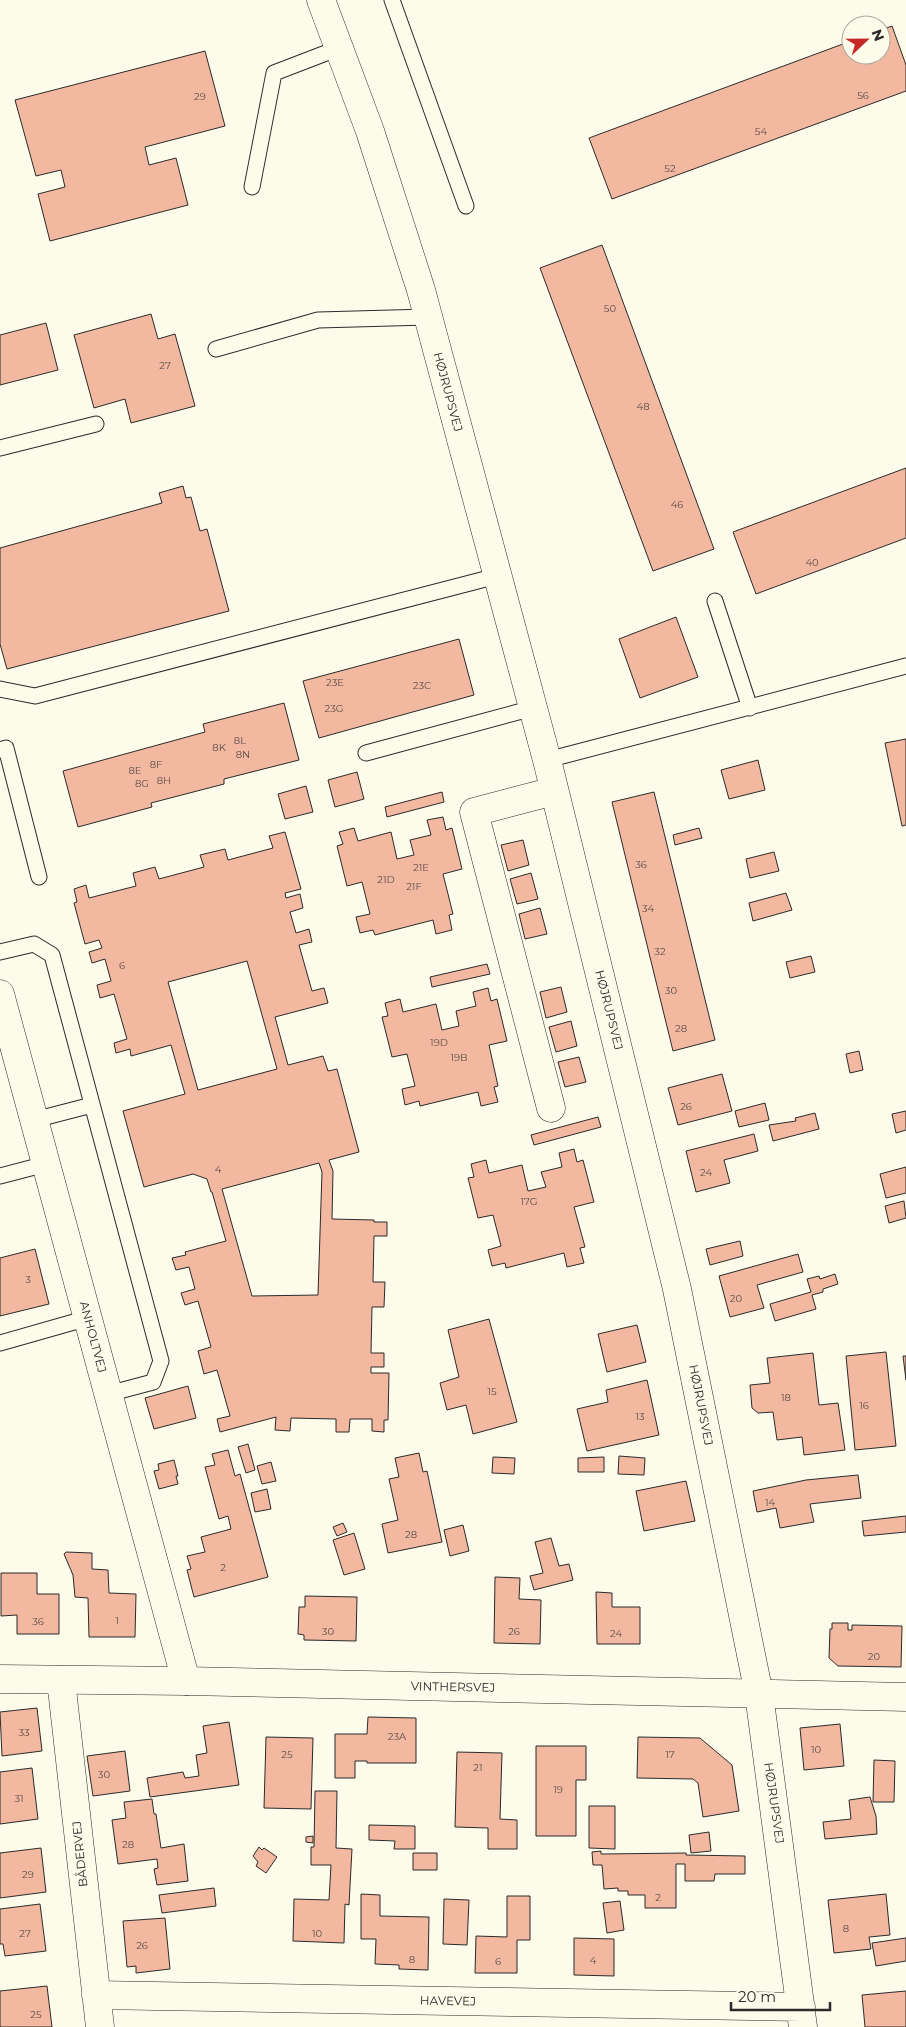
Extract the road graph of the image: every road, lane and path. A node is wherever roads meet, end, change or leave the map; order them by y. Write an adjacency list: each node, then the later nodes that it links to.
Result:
1 (321, 0): 3 (street, HØJRUPSVEJ)
2 (392, 0): 5 (lane)
3 (339, 48): 4 (lane); 6 (street, HØJRUPSVEJ)
4 (252, 188)
5 (466, 206)
6 (428, 317): 7 (lane); 10 (street, HØJRUPSVEJ)
7 (216, 348)
8 (96, 424): 9 (lane)
9 (0, 448)
10 (497, 576): 13 (lane); 14 (street, HØJRUPSVEJ)
11 (715, 601): 15 (lane)
12 (906, 666): 15 (lane)
13 (0, 689)
14 (533, 708): 17 (lane); 18 (street, HØJRUPSVEJ)
15 (750, 708): 18 (lane)
16 (0, 750): 20 (lane)
17 (366, 753)
18 (546, 760): 19 (street, HØJRUPSVEJ)
19 (554, 791): 24 (street); 34 (street, HØJRUPSVEJ)
20 (40, 877)
21 (0, 952): 23 (lane)
22 (0, 994): 25 (street, ANHOLTVEJ)
23 (92, 1105): 25 (lane); 30 (lane)
24 (550, 1108)
25 (34, 1120): 26 (street, ANHOLTVEJ)
26 (46, 1164): 27 (lane); 28 (street, ANHOLTVEJ)
27 (0, 1176)
28 (88, 1318): 29 (lane); 30 (street, ANHOLTVEJ)
29 (0, 1343)
30 (108, 1394): 33 (street, ANHOLTVEJ)
31 (0, 1678): 32 (street, VINTHERSVEJ)
32 (60, 1680): 33 (street, VINTHERSVEJ); 36 (street, BÅDERVEJ)
33 (186, 1681): 34 (street, VINTHERSVEJ)
34 (759, 1694): 35 (street, VINTHERSVEJ); 37 (street, HØJRUPSVEJ)
35 (906, 1696)
36 (96, 1995): 37 (street, HAVEVEJ); 38 (street, BÅDERVEJ)
37 (802, 2017)
38 (100, 2027)

